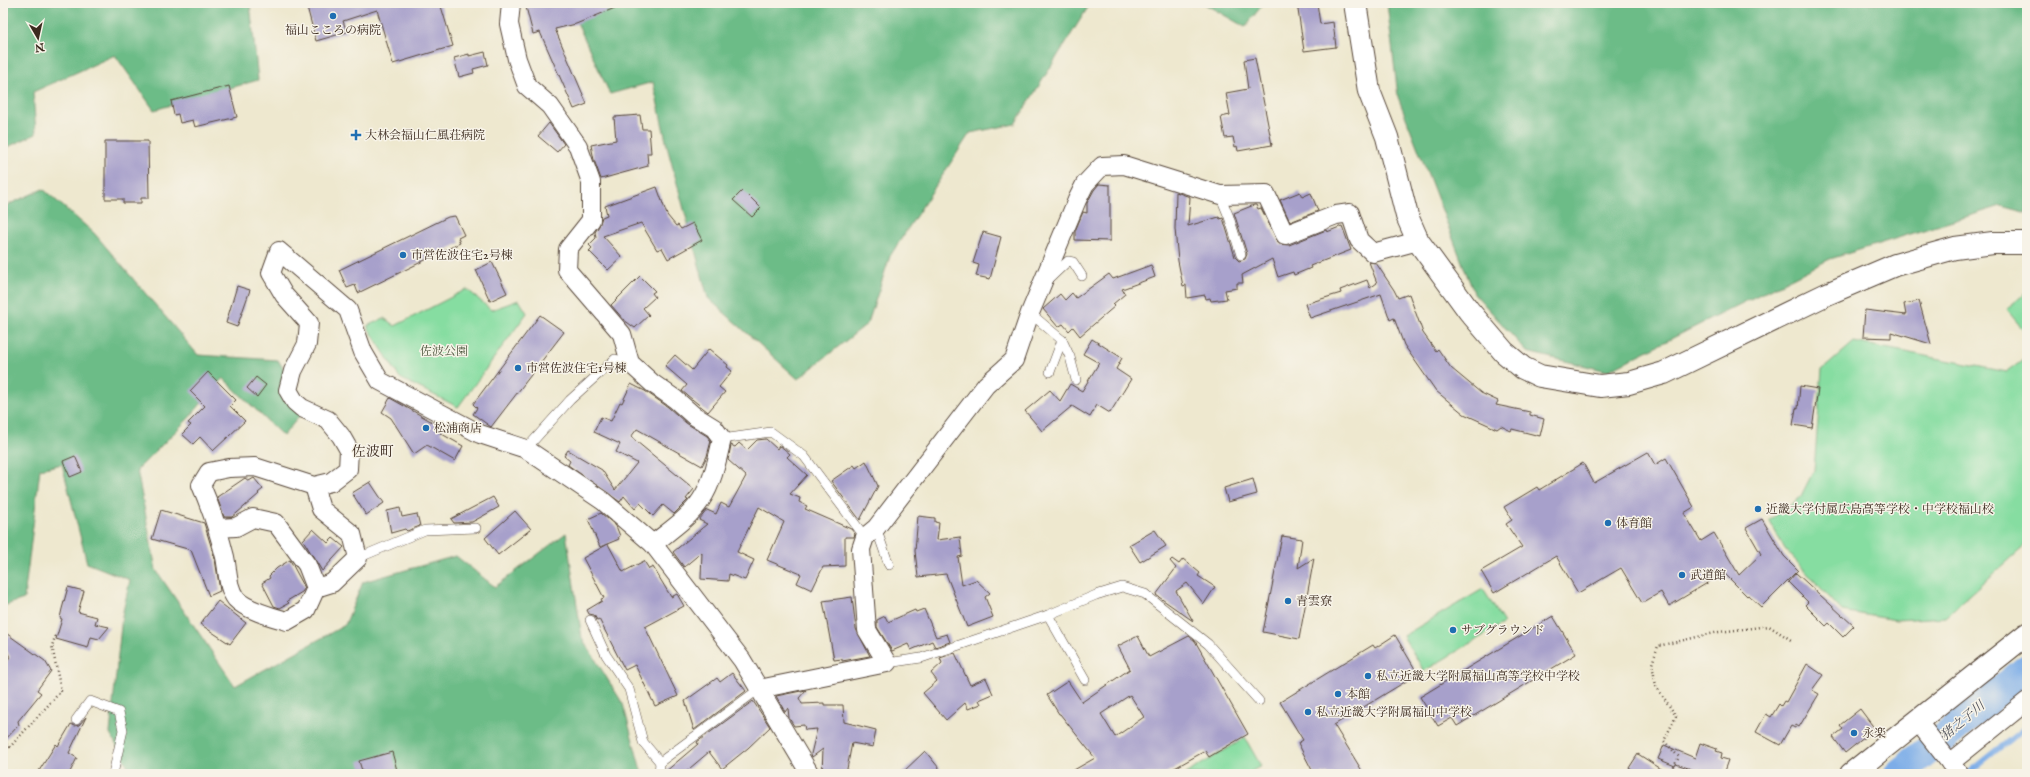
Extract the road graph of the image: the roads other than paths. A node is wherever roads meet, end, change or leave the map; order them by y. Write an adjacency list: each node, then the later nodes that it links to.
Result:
1 (511, 3): 11 (street)
2 (1355, 3): 4 (street)
3 (1220, 195): 4 (street); 6 (lane); 8 (street)
4 (1418, 241): 5 (street)
5 (2027, 243)
6 (1241, 255)
7 (1082, 276): 8 (lane)
8 (1040, 287): 9 (street)
9 (1030, 313): 10 (lane); 19 (street)
10 (1062, 340): 12 (lane); 13 (lane)
11 (630, 364): 14 (street); 15 (lane)
12 (1050, 372)
13 (1076, 380)
14 (722, 439): 19 (lane); 20 (street)
15 (526, 450): 16 (street); 20 (street)
16 (314, 486): 17 (street); 21 (street)
17 (217, 528): 23 (street); 23 (street)
18 (476, 528): 21 (lane)
19 (871, 533): 22 (lane); 27 (street)
20 (652, 544): 29 (street)
21 (358, 558): 23 (street)
22 (889, 565)
23 (316, 588)
24 (1048, 615): 27 (lane); 28 (lane); 30 (lane)
25 (590, 620): 34 (lane)
26 (2027, 634): 33 (street)
27 (887, 663): 29 (street)
28 (1085, 680)
29 (759, 689): 34 (lane); 38 (street)
30 (1259, 701)
31 (2027, 701): 35 (street)
32 (76, 720): 36 (lane)
33 (1922, 726): 35 (street); 39 (street)
34 (660, 762): 37 (lane)
35 (1952, 766)
36 (113, 774)
37 (659, 774)
38 (810, 774)
39 (1851, 774)

